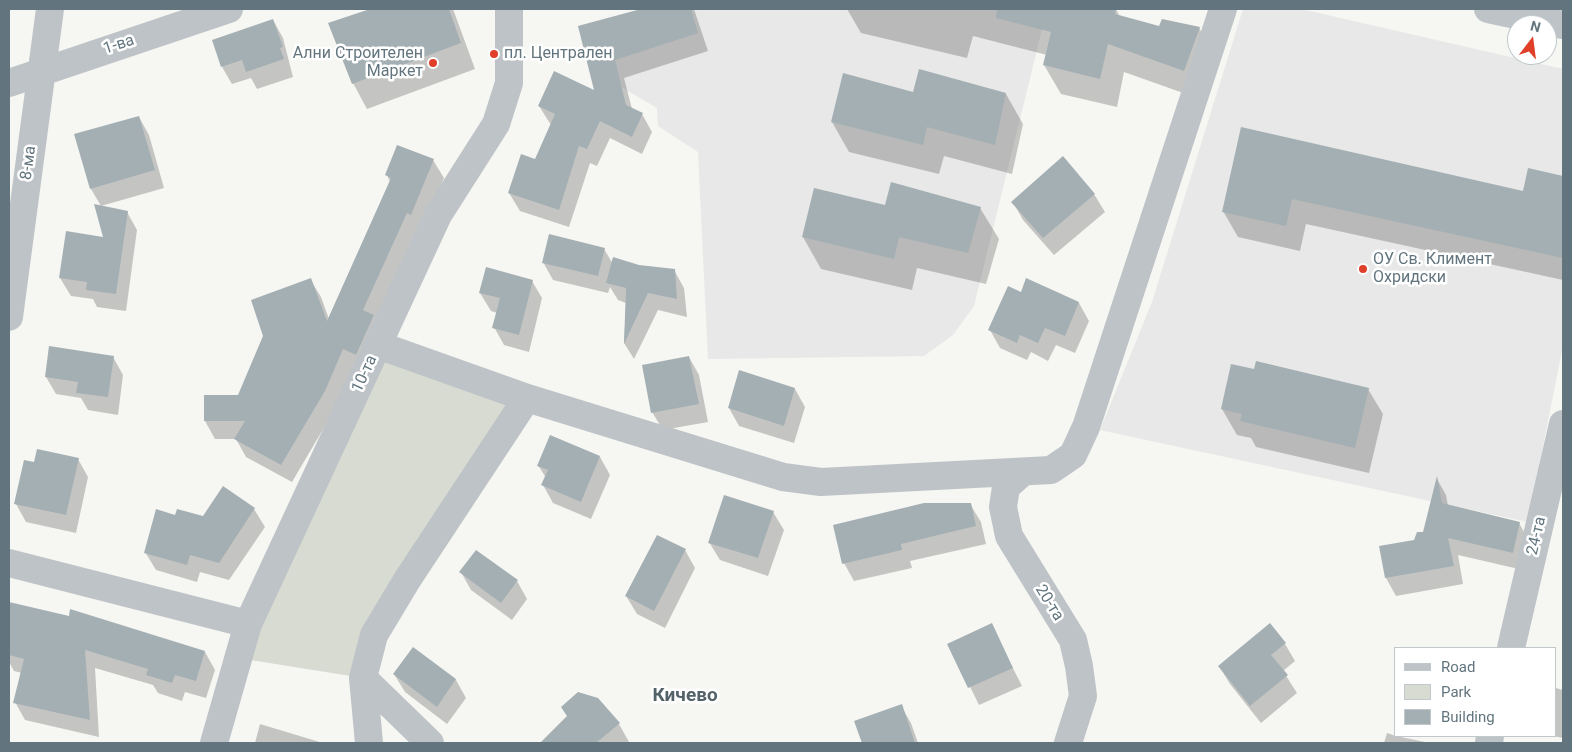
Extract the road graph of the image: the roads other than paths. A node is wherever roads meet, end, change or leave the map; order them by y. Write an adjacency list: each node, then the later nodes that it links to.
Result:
1 (50, 9): 7 (street, 8-ма)
2 (229, 9): 7 (street, 1-ва)
3 (509, 9): 10 (street, 10-та)
4 (1223, 9): 13 (street)
5 (1488, 9): 6 (street)
6 (1563, 25)
7 (41, 71): 8 (street, 1-ва); 9 (street, 8-ма)
8 (9, 83)
9 (9, 316)
10 (378, 345): 11 (street); 15 (street, 10-та)
11 (527, 398): 13 (street); 17 (street)
12 (1563, 424): 16 (street, 24-та)
13 (1023, 472): 21 (street, 20-та)
14 (9, 563): 15 (street)
15 (248, 624): 18 (street, 10-та)
16 (1511, 647)
17 (363, 678): 19 (street); 20 (street)
18 (214, 743)
19 (369, 743)
20 (430, 743)
21 (1068, 743)

